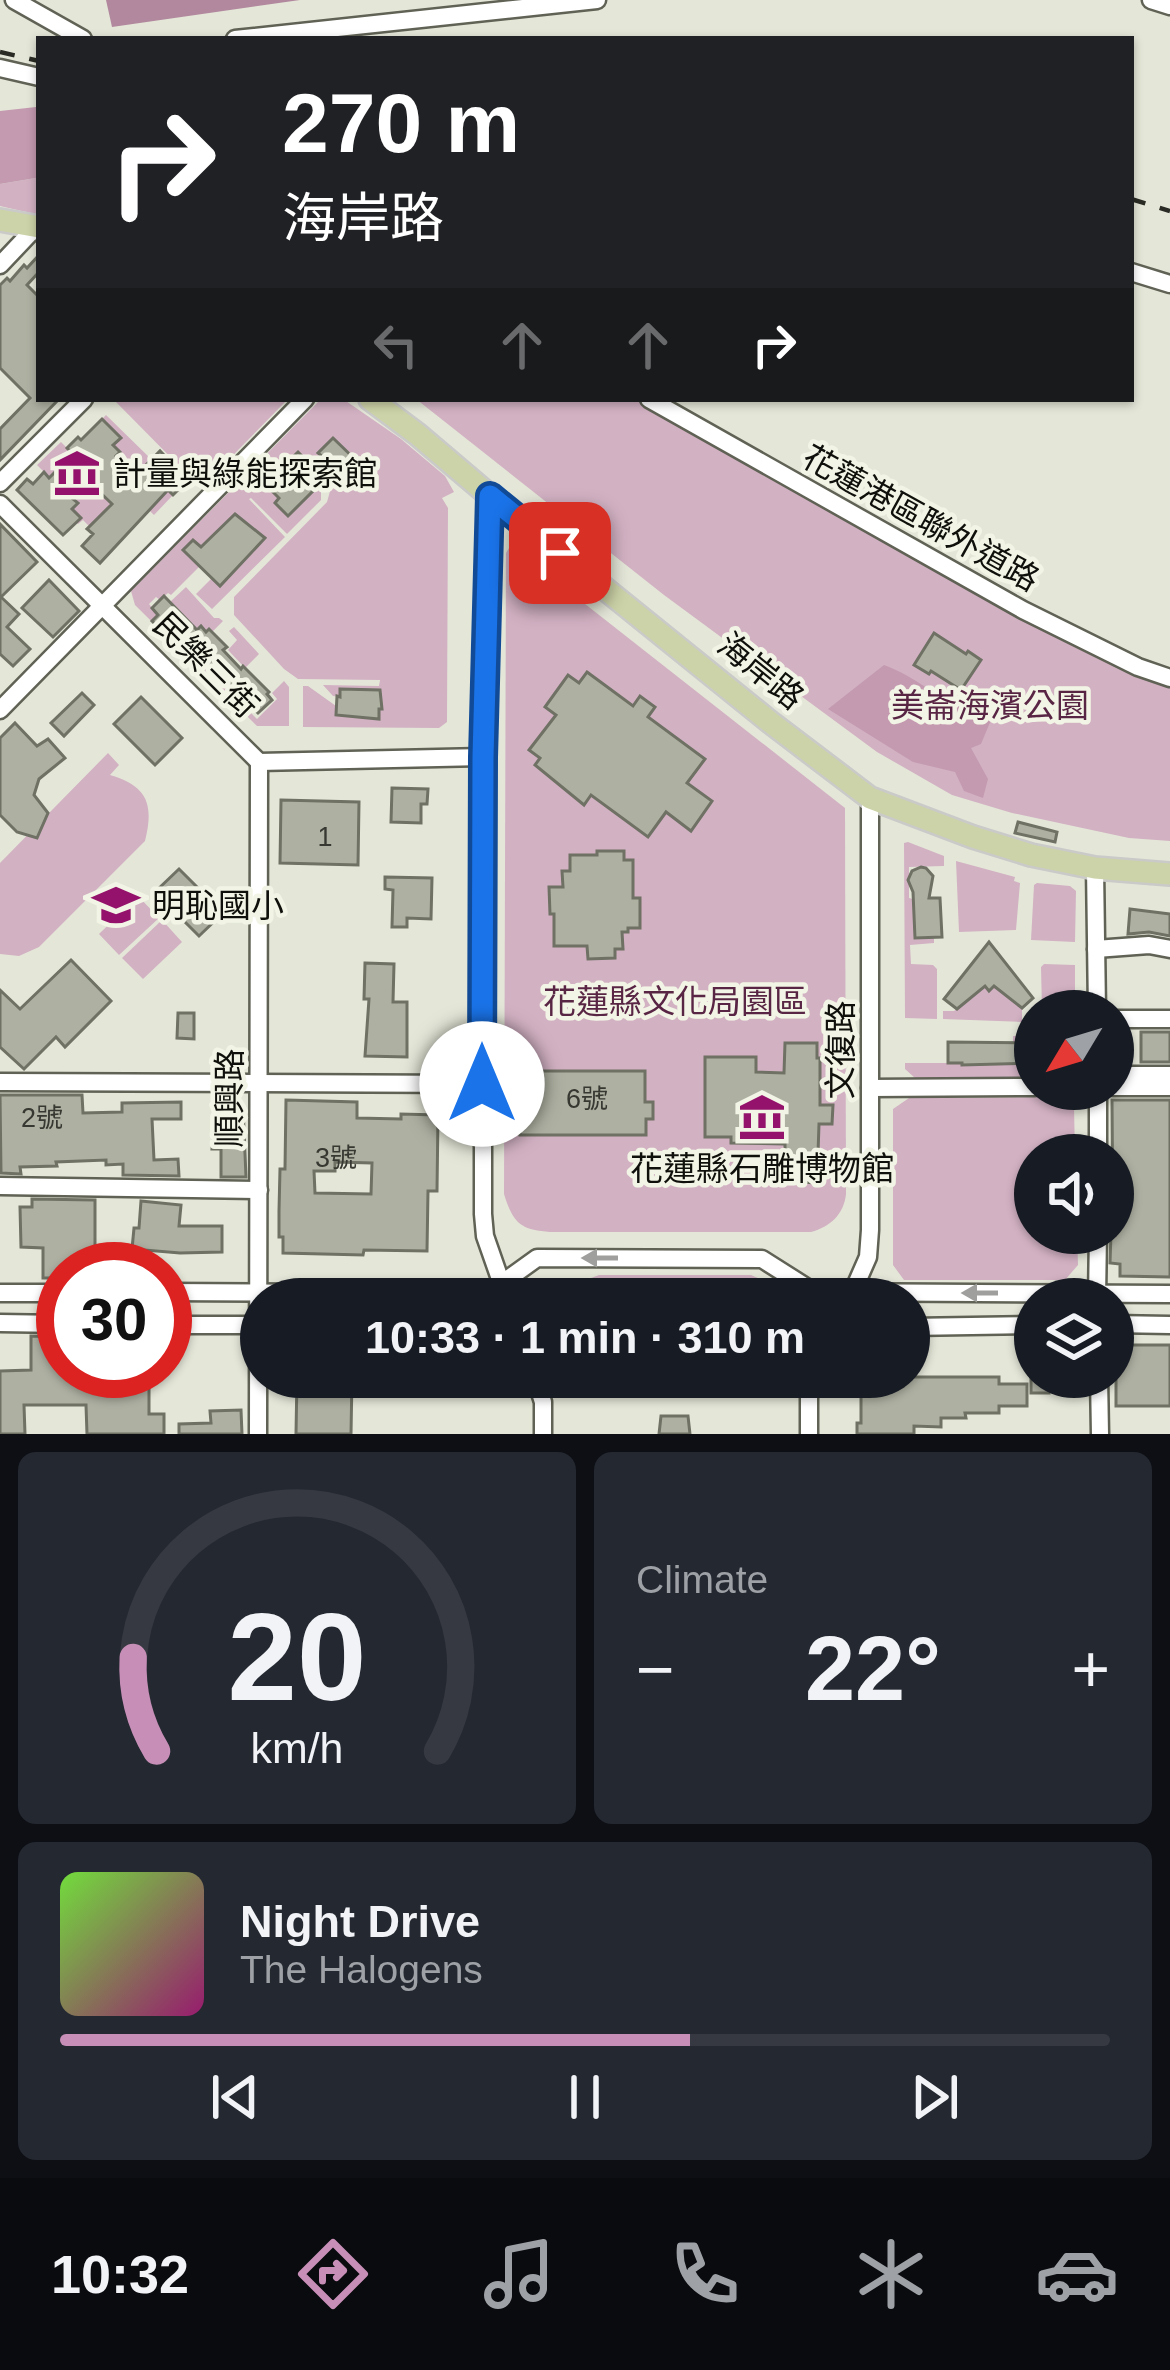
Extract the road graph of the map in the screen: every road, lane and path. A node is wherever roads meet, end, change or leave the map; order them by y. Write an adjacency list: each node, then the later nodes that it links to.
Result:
1 (14, 0): 5 (street)
2 (597, 0): 6 (street)
3 (1151, 0): 4 (street)
4 (1170, 6)
5 (78, 36)
6 (263, 36)
7 (0, 68): 8 (street)
8 (36, 76)
9 (0, 220): 10 (main road)
10 (36, 227)
11 (36, 229): 12 (street)
12 (0, 265)
13 (1134, 273): 14 (street)
14 (1170, 284)
15 (81, 402): 19 (street)
16 (302, 402): 22 (street)
17 (374, 402): 20 (main road, 海岸路)
18 (654, 402): 23 (street, 花蓮港區聯外道路)
19 (0, 483)
20 (490, 496): 25 (street); 27 (main road, 海岸路)
21 (0, 504): 22 (street, 民樂三街)
22 (104, 605): 24 (street); 26 (street, 民樂三街)
23 (1170, 678)
24 (0, 710)
25 (483, 757): 26 (street, 民樂三街); 40 (street)
26 (260, 762): 39 (street, 順興路)
27 (870, 797): 28 (main road, 海岸路); 43 (street, 文復路)
28 (1095, 868): 29 (main road, 海岸路); 30 (street)
29 (1170, 874)
30 (1096, 949): 31 (street); 32 (street)
31 (1170, 949)
32 (1097, 990)
33 (1134, 1019): 34 (street)
34 (1170, 1019)
35 (1170, 1075): 36 (street)
36 (1134, 1079)
37 (0, 1082): 39 (street)
38 (1134, 1083): 42 (street)
39 (259, 1084): 40 (street); 45 (street, 順興路)
40 (482, 1084): 47 (street)
41 (1014, 1087): 43 (street)
42 (1170, 1087)
43 (870, 1088): 50 (street, 文復路)
44 (0, 1186): 45 (street)
45 (259, 1190): 46 (street, 順興路)
46 (259, 1278)
47 (493, 1278)
48 (514, 1278): 49 (street, one-way to 48)
49 (789, 1278)
50 (859, 1278)
51 (192, 1292): 52 (street)
52 (240, 1292)
53 (0, 1293): 54 (street)
54 (36, 1293)
55 (1170, 1294): 56 (street)
56 (1134, 1295)
57 (930, 1296): 58 (street, one-way to 57)
58 (1014, 1296)
59 (0, 1323): 60 (street)
60 (36, 1324)
61 (192, 1324): 64 (street)
62 (1134, 1324): 63 (street)
63 (1170, 1324)
64 (240, 1325)
65 (1014, 1325): 66 (street)
66 (930, 1327)
67 (259, 1398): 71 (street, 順興路)
68 (543, 1398): 72 (street)
69 (809, 1398): 73 (street)
70 (1099, 1398): 74 (street)
71 (258, 1434)
72 (543, 1434)
73 (809, 1434)
74 (1100, 1434)

